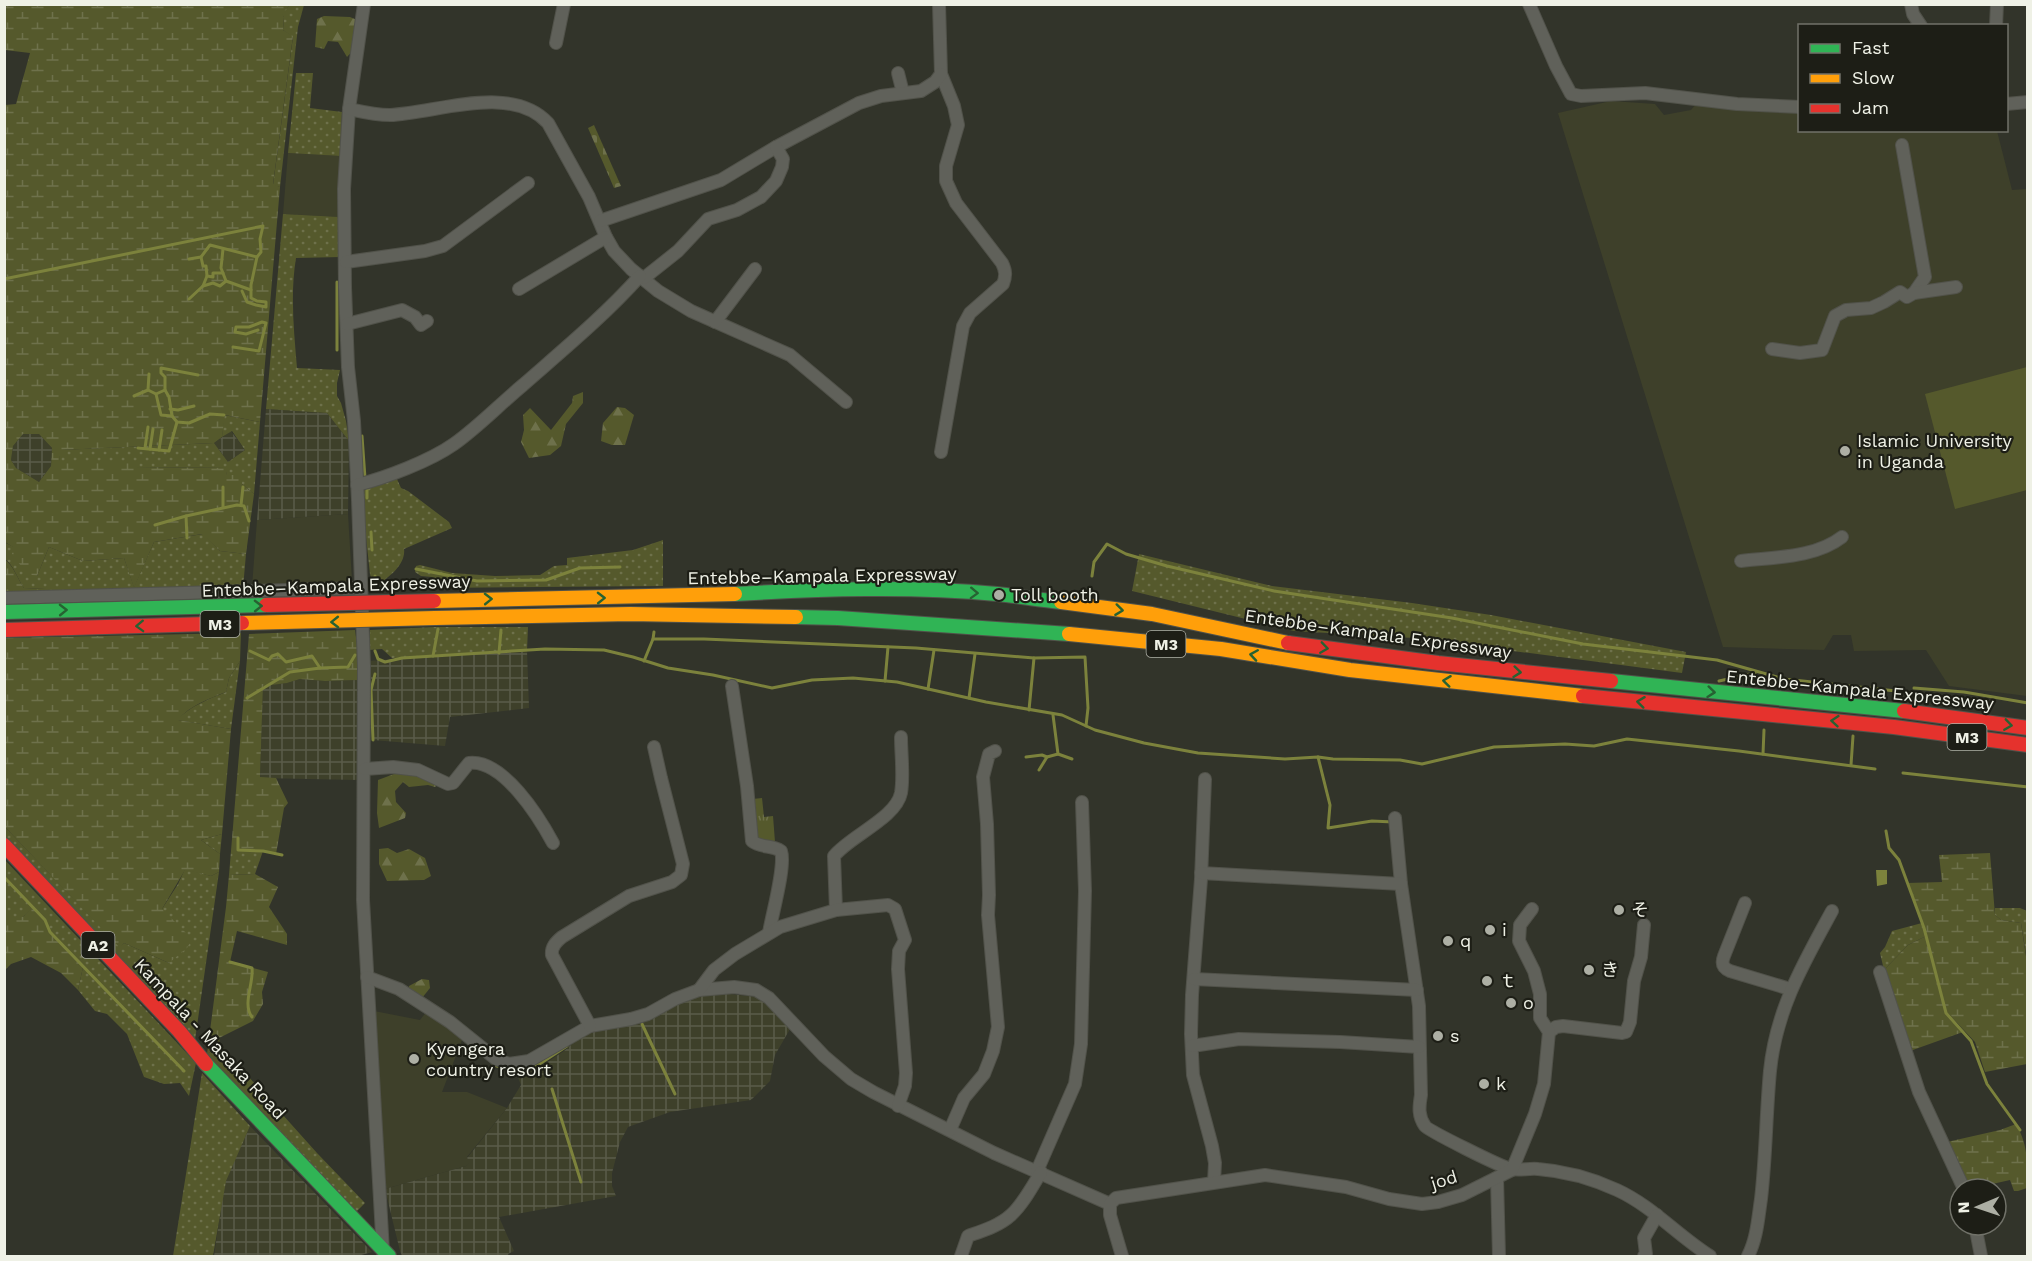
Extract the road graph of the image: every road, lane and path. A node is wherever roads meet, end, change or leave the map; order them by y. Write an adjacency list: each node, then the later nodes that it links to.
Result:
1 (364, 4): 16 (street)
2 (564, 4): 9 (street)
3 (939, 4): 11 (street)
4 (1529, 4): 15 (street)
5 (1911, 4): 7 (street)
6 (1997, 4): 8 (street)
7 (1920, 24)
8 (1995, 24)
9 (556, 43)
10 (898, 73): 12 (street)
11 (942, 74): 12 (street); 35 (street)
12 (903, 93): 18 (street)
13 (2028, 102): 14 (street)
14 (2008, 104)
15 (1798, 107)
16 (349, 109): 20 (street); 22 (street)
17 (1902, 145): 25 (street)
18 (776, 147): 20 (street); 24 (street)
19 (528, 183): 22 (street)
20 (600, 221): 21 (street)
21 (606, 237): 24 (street); 27 (street)
22 (346, 262): 32 (street)
23 (755, 269): 31 (street)
24 (642, 277): 31 (street); 36 (street)
25 (1925, 277): 28 (street); 29 (street)
26 (1956, 287): 28 (street)
27 (519, 289)
28 (1931, 290): 29 (street)
29 (1914, 293): 33 (street)
30 (428, 321): 32 (street)
31 (715, 322): 34 (street)
32 (346, 324): 36 (street)
33 (1772, 349)
34 (846, 402)
35 (941, 452)
36 (357, 484): 39 (street)
37 (1842, 537): 38 (street)
38 (1741, 561)
39 (362, 588): 40 (street); 49 (street)
40 (4, 598)
41 (4, 612): 44 (highway, Entebbe–Kampala Expressway / M3, one-way to 44, bridge)
42 (4, 630): 46 (highway, Entebbe–Kampala Expressway / M3, one-way to 42, bridge)
43 (732, 686): 62 (street)
44 (2028, 728)
45 (902, 737): 59 (street)
46 (2028, 745)
47 (654, 747): 69 (street)
48 (995, 751): 74 (street)
49 (365, 769): 53 (street); 64 (street)
50 (1205, 779): 55 (street)
51 (1083, 802): 76 (street)
52 (1395, 818): 56 (street)
53 (553, 843)
54 (4, 845): 83 (highway, Kampala - Masaka Road / A2)
55 (1201, 873): 56 (street); 65 (street)
56 (1401, 884): 68 (street)
57 (1745, 903): 66 (street)
58 (1532, 909): 70 (street)
59 (836, 910): 62 (street); 73 (street)
60 (1832, 911): 66 (street)
61 (1644, 924): 70 (street)
62 (769, 933): 67 (street)
63 (1880, 972): 77 (street)
64 (367, 977): 69 (street); 83 (street)
65 (1194, 979): 68 (street); 71 (street)
66 (1790, 989): 89 (street)
67 (699, 990): 69 (street); 73 (street)
68 (1417, 990): 72 (street)
69 (590, 1026)
70 (1549, 1032): 75 (street)
71 (1192, 1046): 72 (street); 79 (street)
72 (1419, 1047): 75 (street)
73 (898, 1106): 74 (street)
74 (950, 1130): 76 (street)
75 (1512, 1170): 78 (street, jod); 81 (street)
76 (1039, 1172): 80 (street); 84 (street)
77 (1958, 1177)
78 (1497, 1178): 79 (street, jod); 86 (street)
79 (1214, 1182): 80 (street, jod)
80 (1110, 1204): 85 (street)
81 (1657, 1215): 87 (street); 88 (street)
82 (1977, 1237): 90 (street)
83 (386, 1254)
84 (961, 1257)
85 (1122, 1257)
86 (1499, 1257)
87 (1644, 1257)
88 (1710, 1257)
89 (1748, 1257)
90 (1981, 1257)

